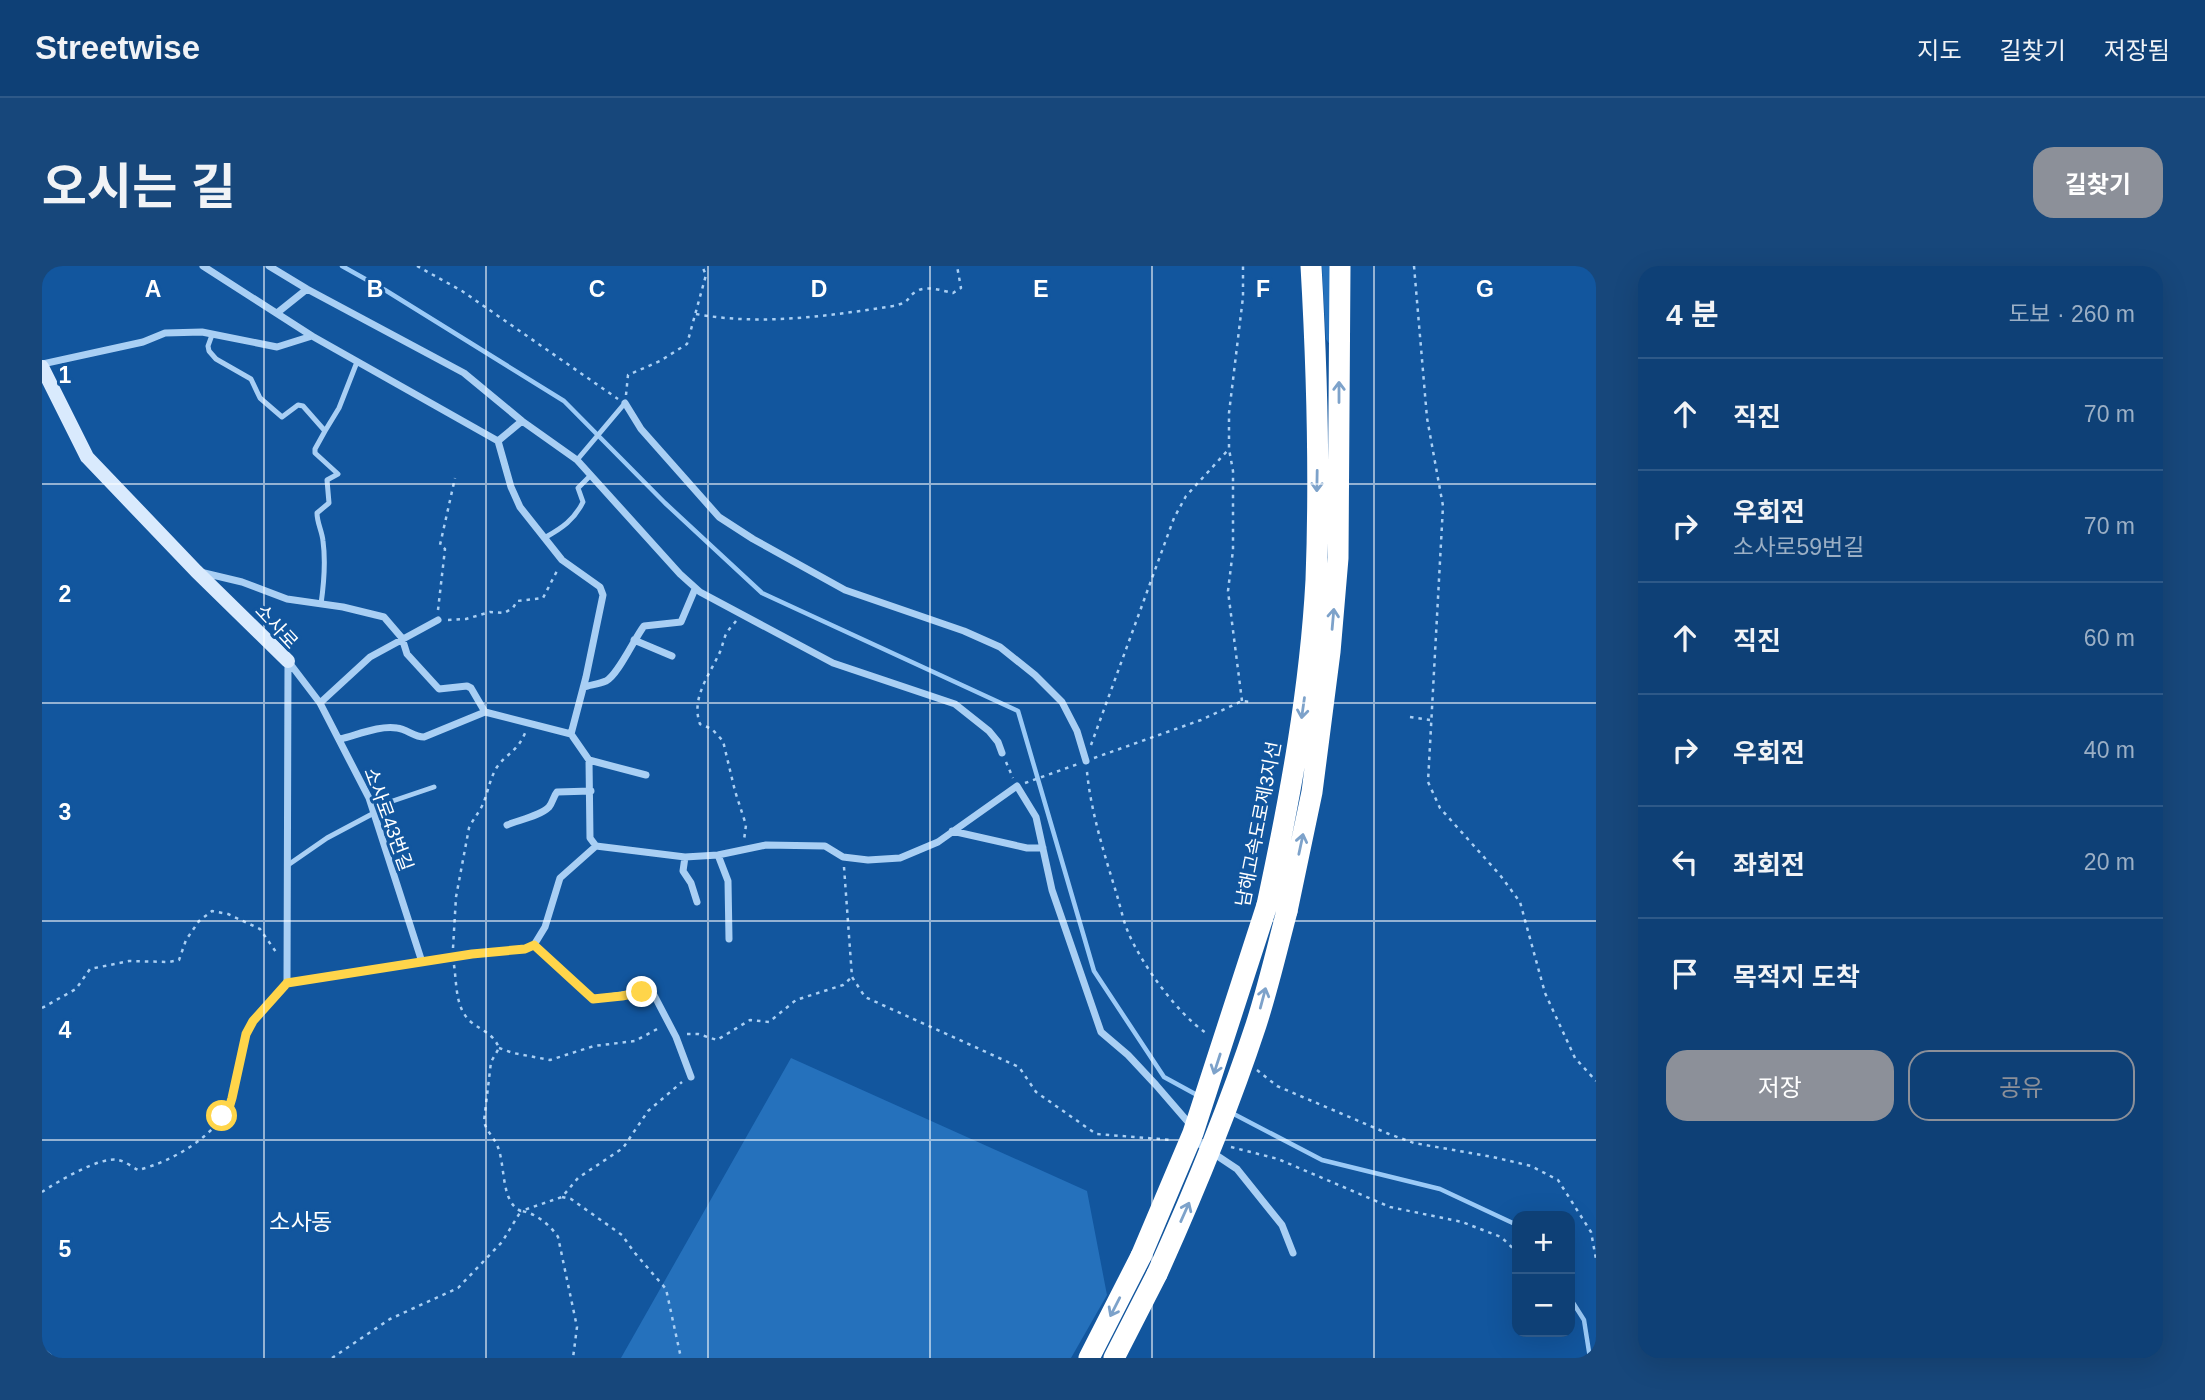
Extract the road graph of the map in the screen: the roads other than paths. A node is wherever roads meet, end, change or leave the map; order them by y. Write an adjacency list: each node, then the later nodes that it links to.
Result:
1 (203, 266): 6 (street)
2 (269, 266): 5 (street)
3 (1311, 266): 46 (highway, 남해고속도로제3지선, one-way to 46)
4 (1340, 266): 46 (highway, 남해고속도로제3지선, one-way to 4)
5 (307, 289): 6 (street); 12 (street)
6 (277, 313): 8 (street)
7 (212, 335): 8 (street); 10 (street); 13 (lane)
8 (312, 336): 9 (street)
9 (357, 362): 13 (lane); 14 (street)
10 (42, 366): 18 (street, 소사로)
11 (625, 403): 15 (lane); 33 (street)
12 (522, 421): 14 (street); 15 (street)
13 (325, 432): 20 (lane)
14 (498, 441): 17 (street)
15 (576, 460): 16 (street)
16 (591, 475): 17 (lane); 19 (street)
17 (546, 537): 26 (street)
18 (196, 571): 20 (street); 25 (street, 소사로)
19 (695, 589): 23 (street); 31 (street)
20 (321, 605): 22 (street)
21 (438, 620): 22 (street)
22 (402, 638): 27 (street); 28 (street)
23 (634, 640): 24 (street); 26 (street)
24 (672, 656)
25 (288, 661): 27 (street, 소사로43번길); 44 (street, 소사로)
26 (584, 687): 29 (street)
27 (320, 703): 30 (street, 소사로43번길)
28 (485, 712): 29 (street); 30 (street)
29 (571, 734): 32 (street)
30 (340, 739): 37 (street, 소사로43번길)
31 (1002, 753)
32 (589, 760): 34 (street); 36 (street)
33 (1082, 762)
34 (646, 775)
35 (434, 787): 37 (lane)
36 (591, 791): 38 (street); 40 (street)
37 (373, 811): 44 (lane); 49 (street, 소사로43번길)
38 (507, 825)
39 (952, 831): 41 (street); 41 (street); 42 (street)
40 (596, 846): 43 (street); 48 (street)
41 (1043, 848): 51 (street)
42 (718, 855): 43 (street); 47 (street)
43 (685, 857): 45 (street)
44 (288, 865): 49 (street, 소사로)
45 (696, 902)
46 (1277, 908): 54 (highway, 남해고속도로제3지선, one-way to 54, bridge); 55 (highway, 남해고속도로제3지선, one-way to 46, bridge)
47 (729, 939)
48 (534, 945): 49 (street); 50 (street)
49 (422, 961)
50 (691, 1077)
51 (1293, 1253)
52 (42, 1351): 53 (street)
53 (50, 1358)
54 (1089, 1358)
55 (1114, 1358)

